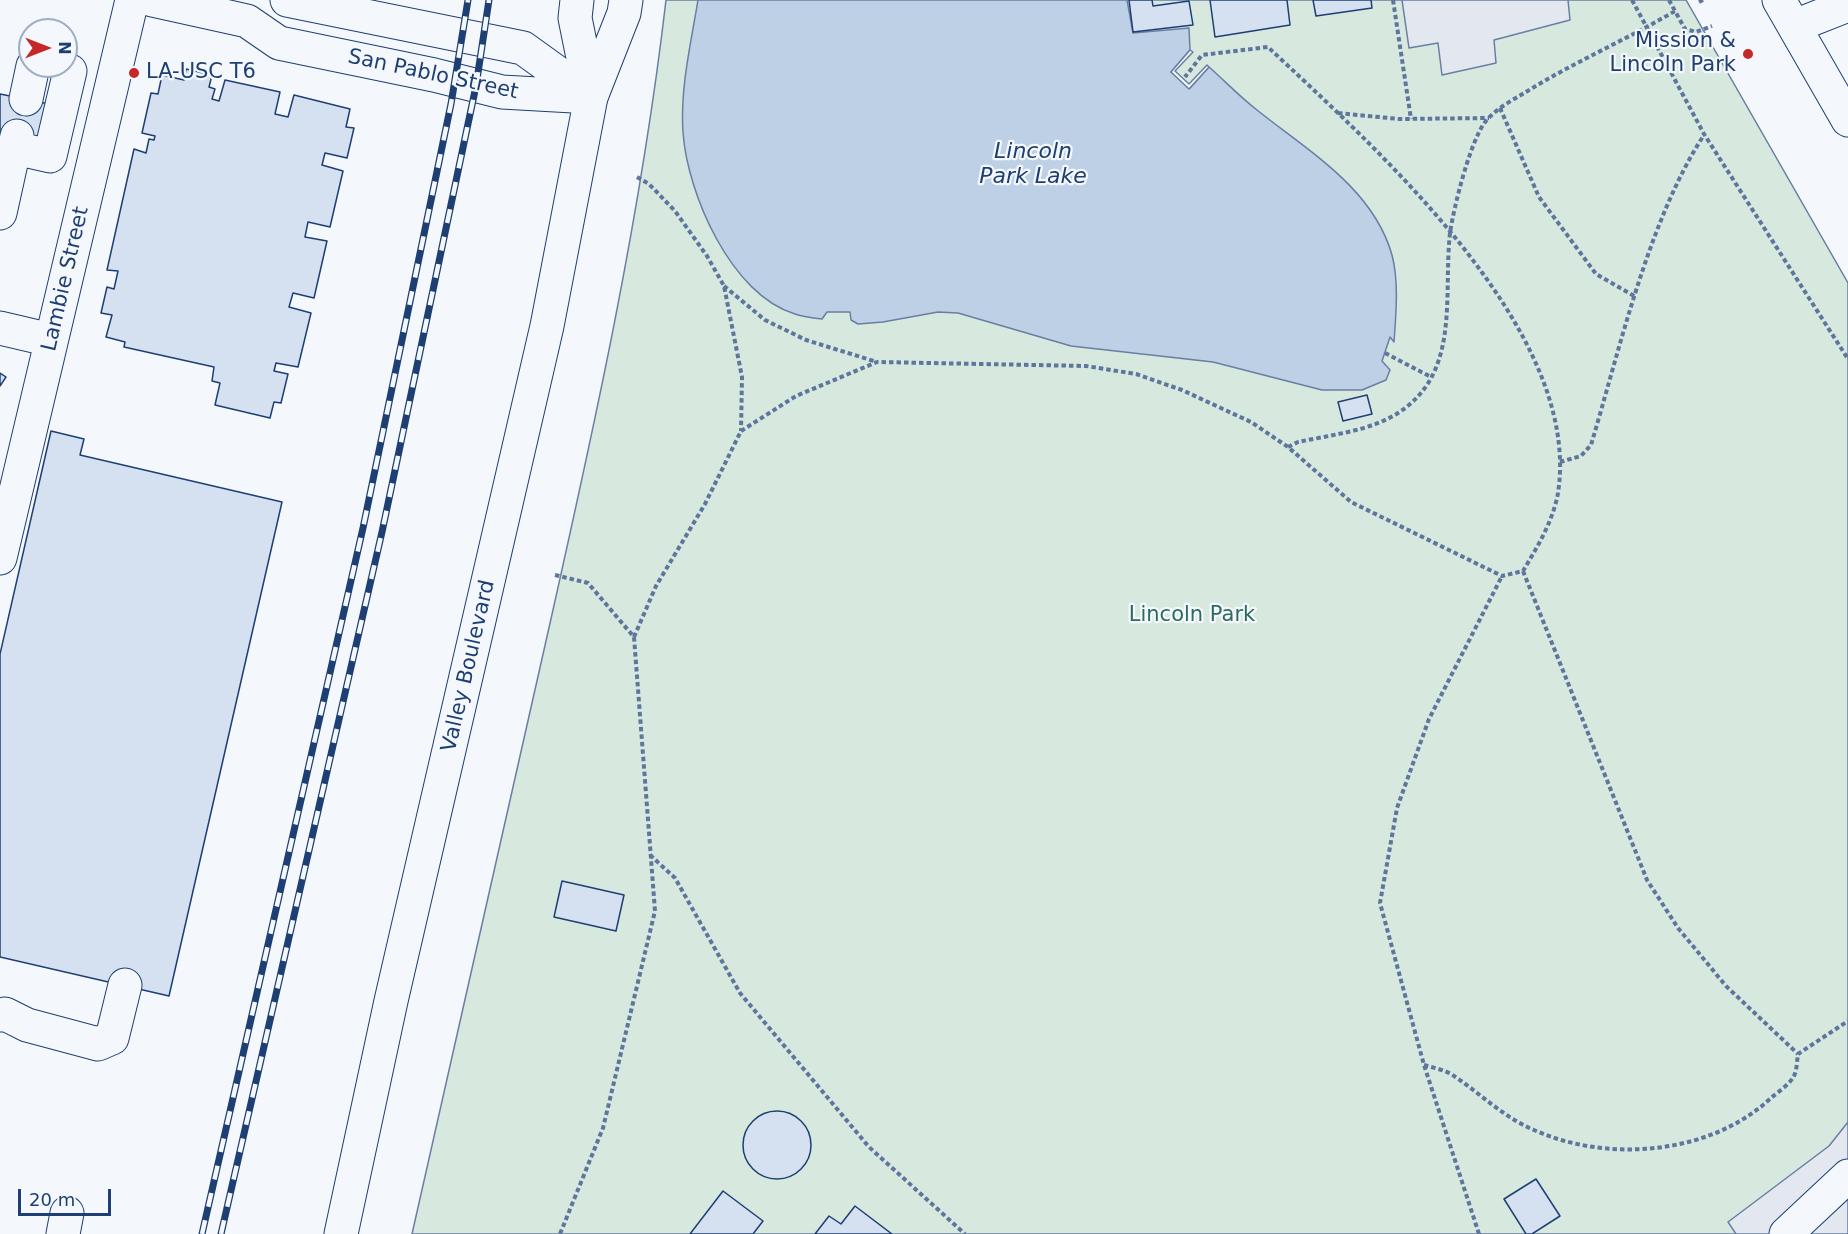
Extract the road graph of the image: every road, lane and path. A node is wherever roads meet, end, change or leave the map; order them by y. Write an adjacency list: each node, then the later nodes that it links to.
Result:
1 (132, 0): 20 (main road, Lambie Street)
2 (152, 0): 13 (main road, San Pablo Street)
3 (281, 0): 13 (main road)
4 (287, 0): 21 (main road, San Pablo Street)
5 (577, 0): 21 (main road, Valley Boulevard)
6 (626, 0): 21 (main road, Valley Boulevard)
7 (1393, 0): 26 (path)
8 (1632, 0): 15 (path)
9 (1669, 0): 11 (path)
10 (1848, 5): 12 (main road)
11 (1675, 11): 14 (path); 15 (path)
12 (1787, 13): 27 (main road)
13 (247, 21): 21 (main road, San Pablo Street)
14 (1712, 26)
15 (1647, 28): 23 (path); 28 (path)
16 (78, 73): 20 (main road)
17 (1185, 77): 24 (path)
18 (30, 78): 22 (main road)
19 (57, 78): 30 (main road)
20 (112, 81): 35 (main road, Lambie Street)
21 (591, 96): 55 (main road, Valley Boulevard)
22 (26, 99)
23 (1500, 108): 25 (path); 33 (path)
24 (1338, 113): 26 (path); 31 (path)
25 (1490, 118): 26 (path); 31 (path)
26 (1411, 119)
27 (1848, 120)
28 (1704, 134): 33 (path); 37 (path)
29 (637, 177): 32 (path)
30 (0, 213)
31 (1450, 233): 39 (path); 42 (path)
32 (724, 286): 38 (path); 40 (path)
33 (1636, 297): 42 (path)
34 (0, 328): 35 (main road)
35 (51, 340): 43 (main road, Lambie Street)
36 (1385, 353): 39 (path)
37 (1848, 359)
38 (877, 362): 40 (path); 41 (path)
39 (1431, 377): 41 (path)
40 (741, 431): 47 (path)
41 (1288, 447): 46 (path)
42 (1560, 462): 44 (path)
43 (0, 558)
44 (1523, 571): 46 (path); 52 (path)
45 (555, 575): 47 (path)
46 (1502, 576): 53 (path)
47 (634, 637): 48 (path)
48 (650, 855): 56 (path); 57 (path)
49 (125, 986): 50 (main road)
50 (2, 1011)
51 (1848, 1021): 52 (path)
52 (1798, 1054): 53 (path)
53 (1425, 1065): 58 (path)
54 (1848, 1176): 59 (main road)
55 (341, 1234)
56 (560, 1234)
57 (965, 1234)
58 (1479, 1234)
59 (1786, 1234)

